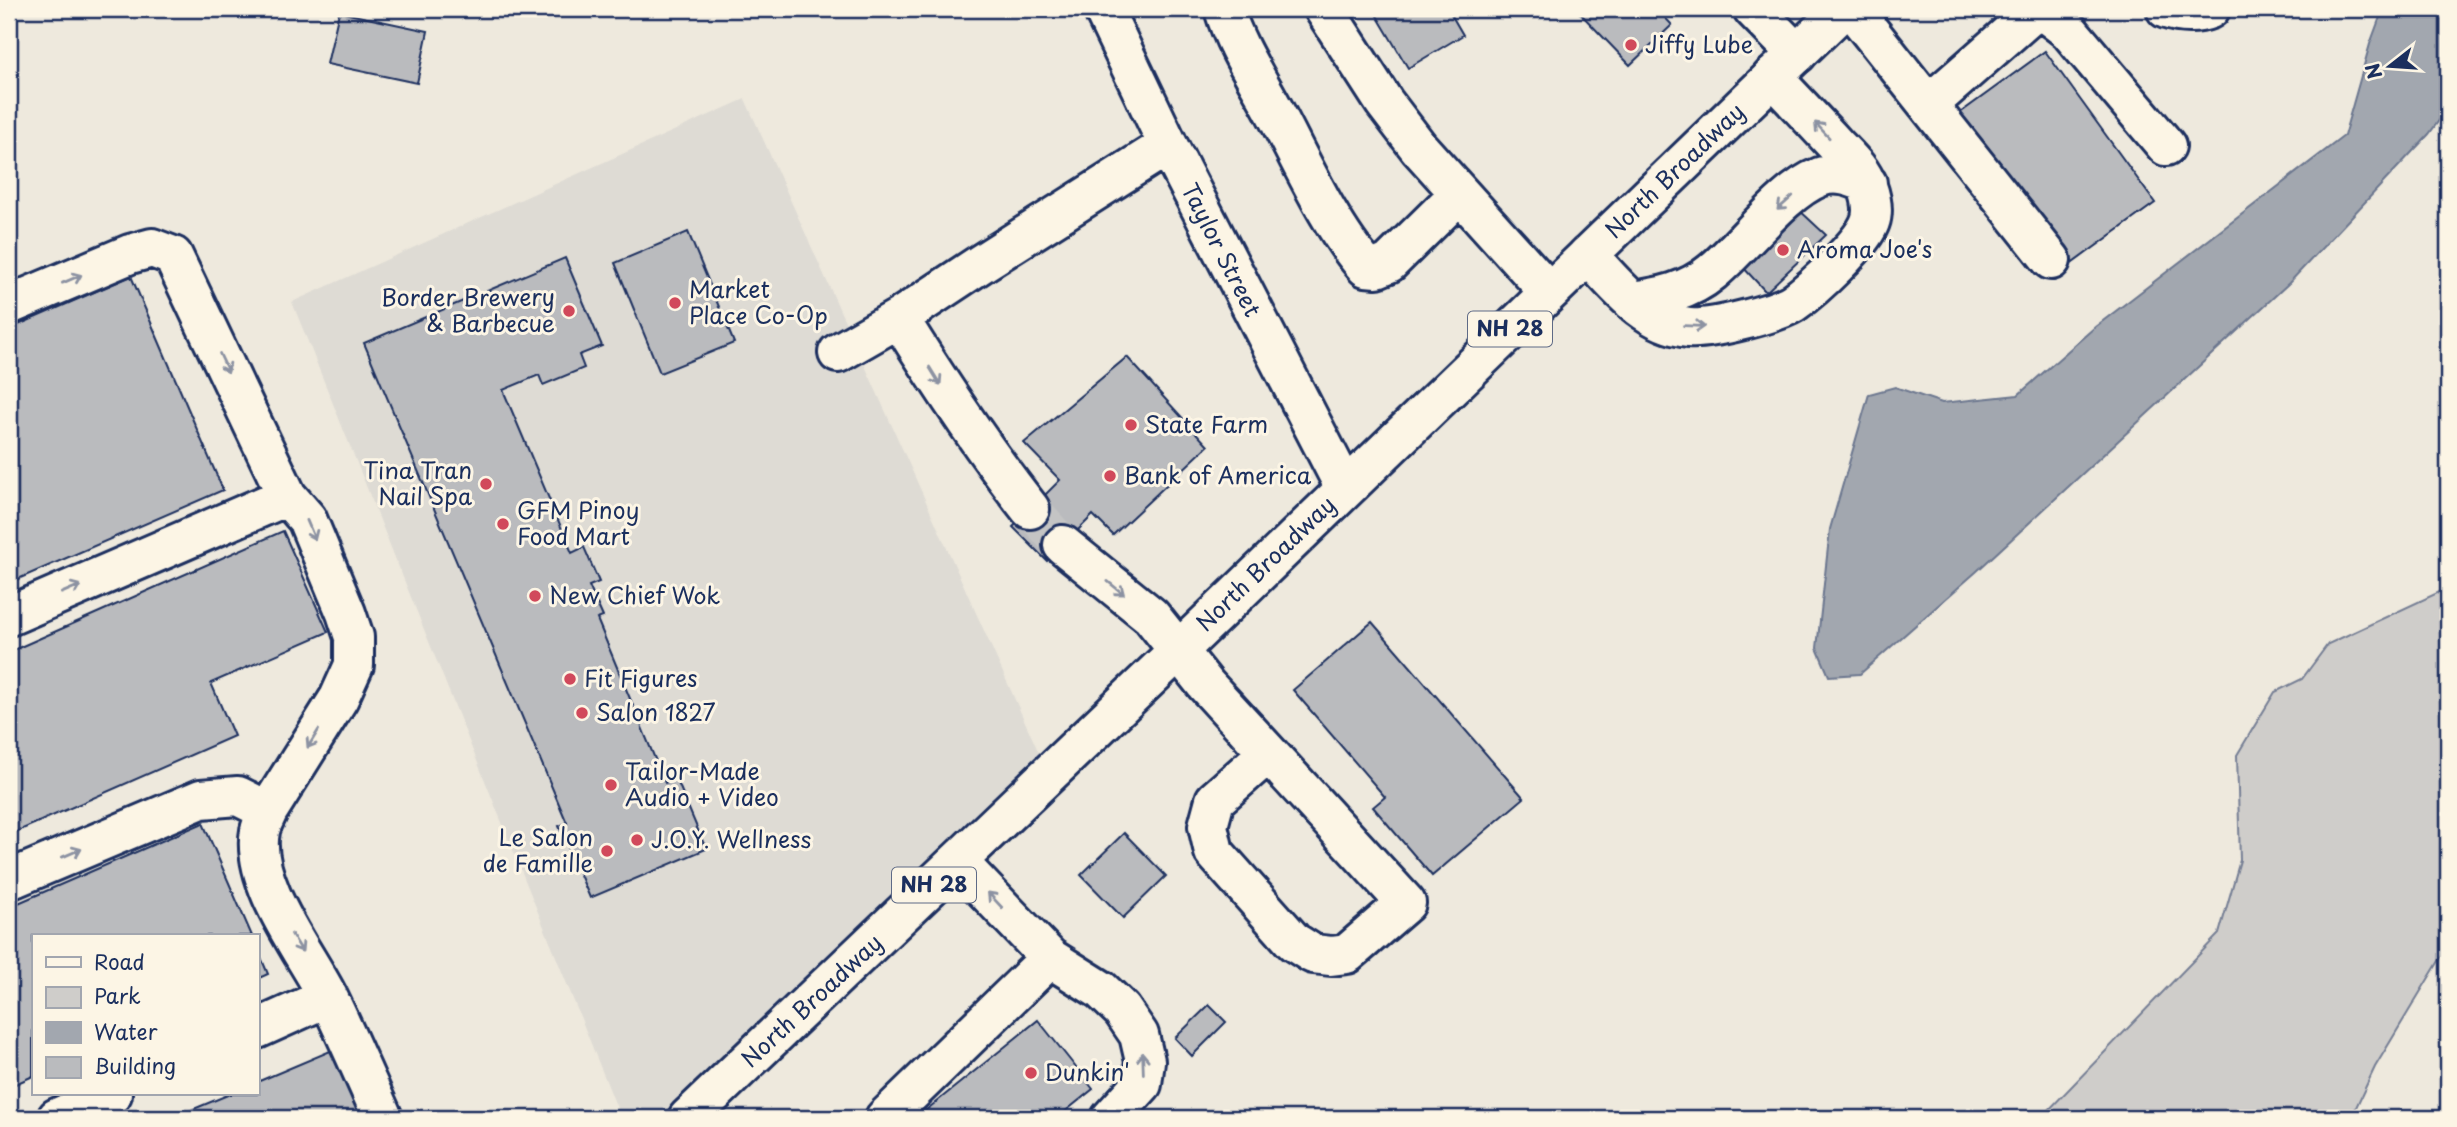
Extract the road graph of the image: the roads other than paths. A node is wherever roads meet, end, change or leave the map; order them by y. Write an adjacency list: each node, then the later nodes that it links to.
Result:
1 (1103, 9): 11 (main road, Taylor Street)
2 (1224, 9): 14 (main road)
3 (1324, 9): 14 (main road)
4 (1753, 9): 9 (main road)
5 (1843, 9): 9 (main road, North Broadway / NH 28)
6 (1852, 9): 10 (main road)
7 (2166, 9): 8 (main road)
8 (2210, 9)
9 (1785, 66): 13 (main road, one-way to 9); 15 (main road, North Broadway / NH 28)
10 (1928, 105): 12 (main road); 16 (main road)
11 (1168, 145): 20 (main road); 22 (main road, Taylor Street)
12 (2166, 146)
13 (1867, 183): 18 (main road, one-way to 18); 18 (main road, one-way to 13)
14 (1459, 194): 17 (main road)
15 (1588, 255): 17 (main road, North Broadway / NH 28); 18 (main road)
16 (2052, 260)
17 (1549, 292): 22 (main road, North Broadway / NH 28)
18 (1632, 301)
19 (9, 305): 23 (main road, one-way to 23)
20 (899, 318): 21 (main road); 24 (main road, one-way to 24)
21 (838, 353)
22 (1345, 488): 27 (main road, North Broadway / NH 28)
23 (287, 496): 26 (main road, one-way to 23); 29 (main road, one-way to 29)
24 (1030, 509)
25 (1063, 545): 27 (main road, one-way to 27)
26 (9, 616)
27 (1179, 650): 28 (main road); 30 (main road, North Broadway / NH 28)
28 (1268, 753): 28 (main road)
29 (268, 811): 31 (main road, one-way to 29); 33 (main road, one-way to 33)
30 (958, 862): 32 (main road, one-way to 30); 38 (main road, North Broadway / NH 28)
31 (9, 880)
32 (1050, 958): 39 (main road); 40 (main road, one-way to 32)
33 (328, 997): 34 (main road); 37 (main road)
34 (259, 1028)
35 (107, 1096): 36 (main road)
36 (57, 1118)
37 (383, 1118)
38 (688, 1118)
39 (885, 1118)
40 (1111, 1118)

